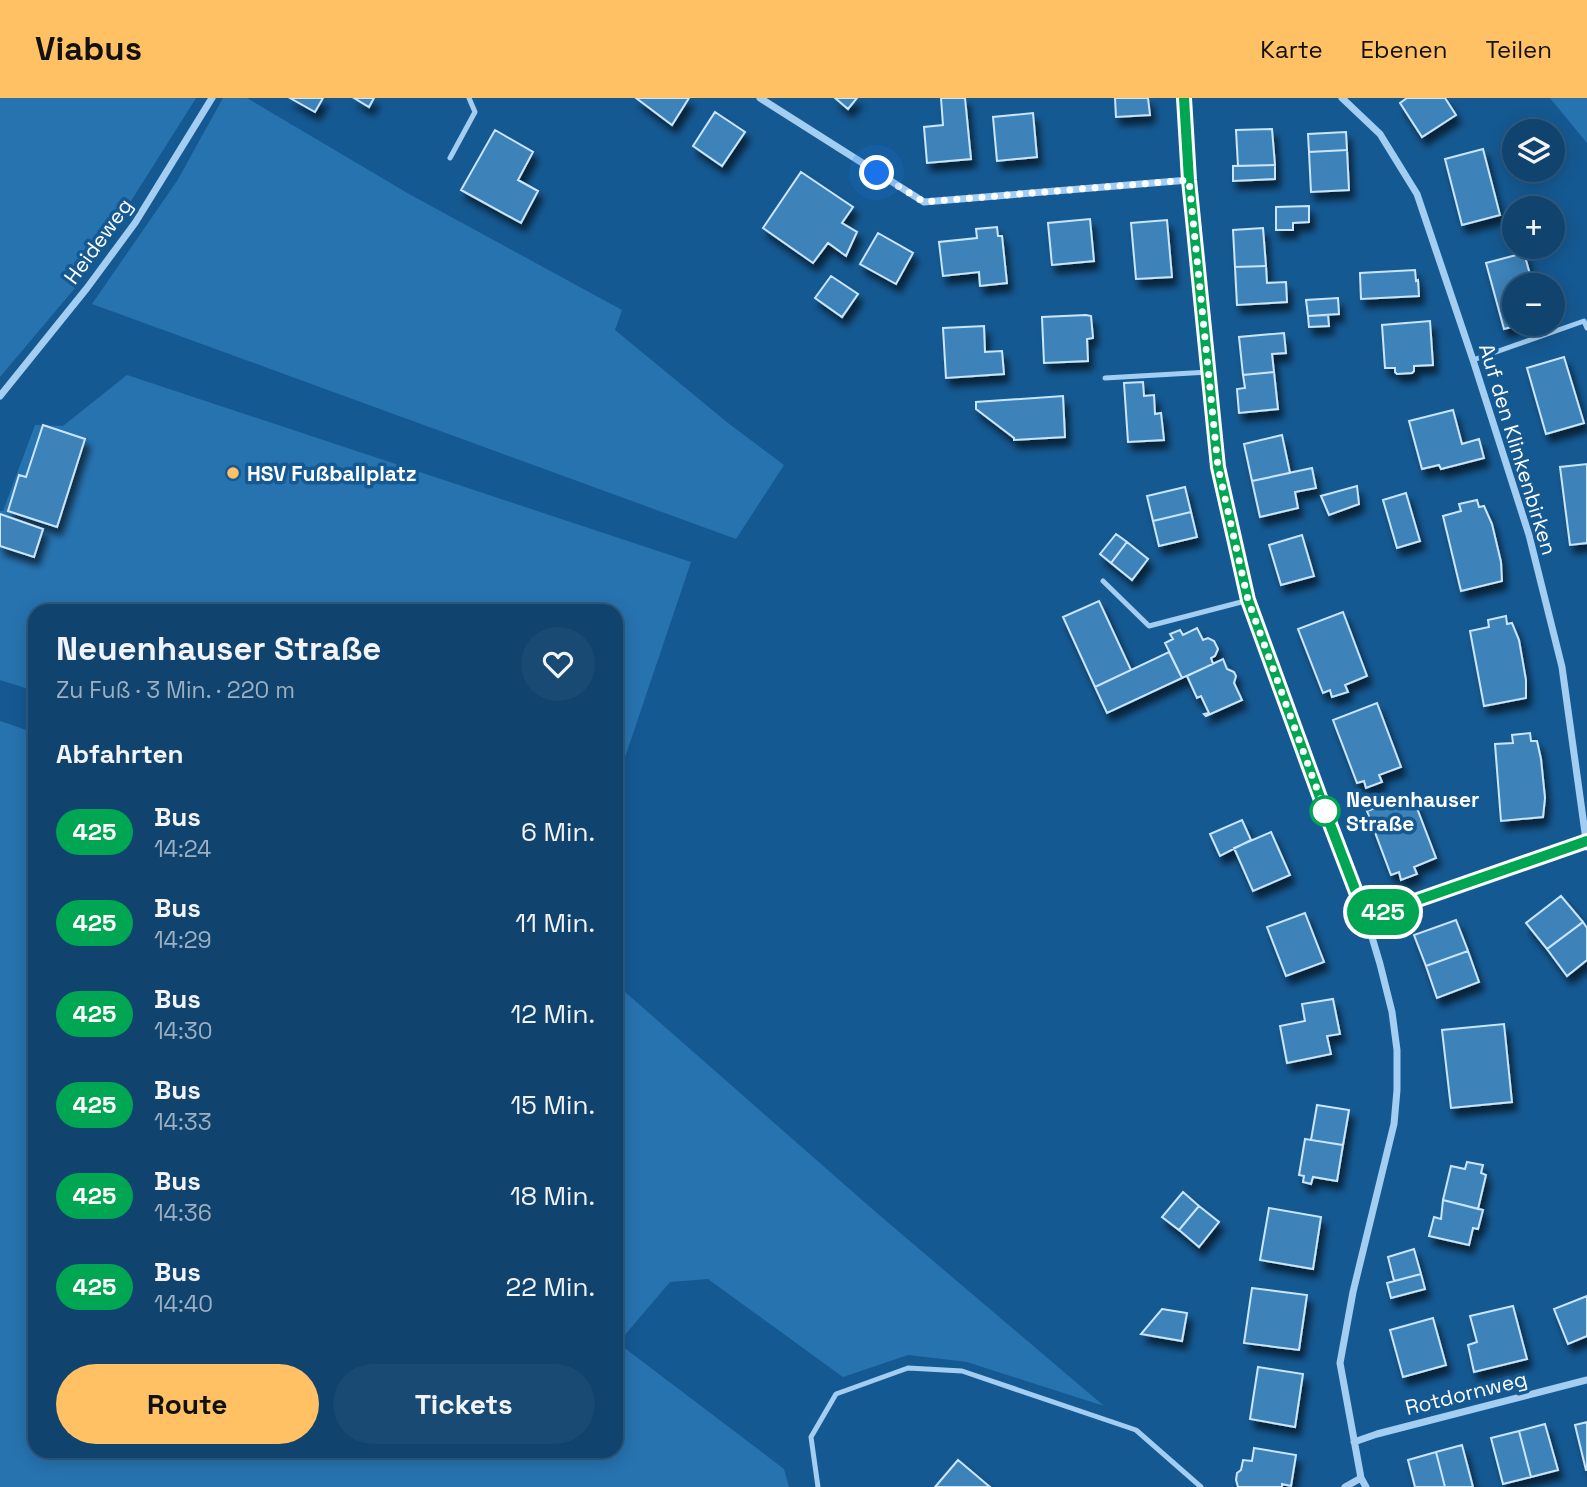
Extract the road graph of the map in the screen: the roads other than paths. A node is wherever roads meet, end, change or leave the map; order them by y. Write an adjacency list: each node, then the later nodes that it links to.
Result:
1 (212, 98): 12 (street, Heideweg)
2 (469, 98): 6 (lane)
3 (760, 98): 7 (street)
4 (1184, 98): 7 (street)
5 (1342, 98): 9 (street, Auf den Klinkenbirken)
6 (450, 158)
7 (1189, 180): 10 (street)
8 (1587, 328): 9 (lane)
9 (1473, 360): 15 (street, Auf den Klinkenbirken)
10 (1209, 372): 11 (lane); 14 (street)
11 (1105, 378)
12 (0, 396)
13 (1103, 582): 14 (lane)
14 (1248, 600): 16 (street)
15 (1587, 843): 16 (street)
16 (1366, 918): 18 (street)
17 (1587, 1380): 18 (street, Rotdornweg)
18 (1354, 1442): 19 (street)
19 (1361, 1478): 22 (street); 23 (street)
20 (818, 1487): 21 (lane)
21 (1202, 1487)
22 (1345, 1487)
23 (1366, 1487)

